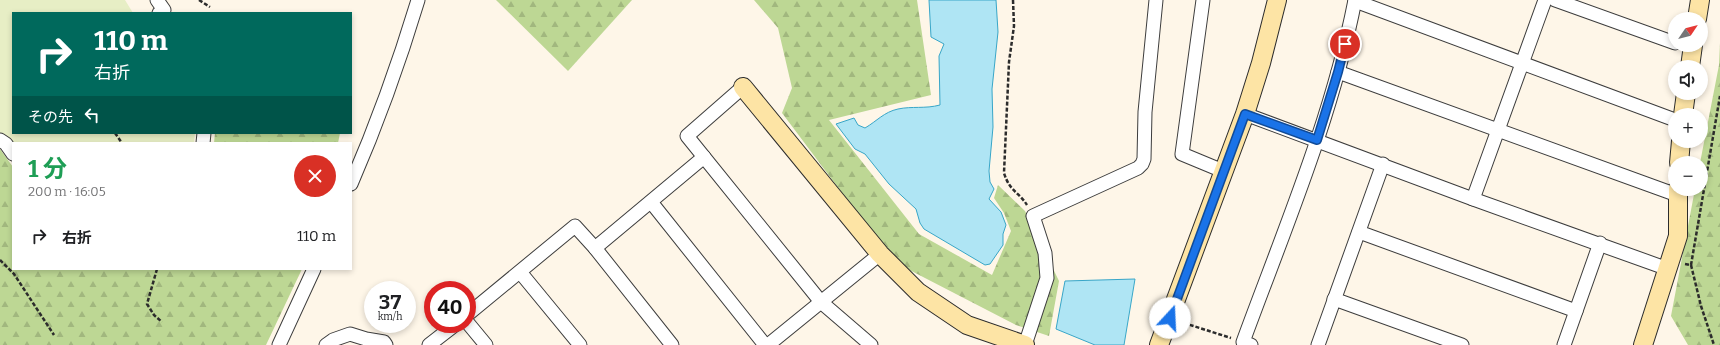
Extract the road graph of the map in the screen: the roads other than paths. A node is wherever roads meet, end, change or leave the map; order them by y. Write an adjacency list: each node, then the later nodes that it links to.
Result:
1 (418, 0): 23 (street)
2 (1156, 0): 51 (street)
3 (1203, 0): 22 (street)
4 (1277, 0): 14 (street)
5 (1545, 0): 11 (street)
6 (1555, 0): 10 (street)
7 (1700, 0): 9 (street)
8 (1355, 1): 11 (street); 12 (street)
9 (1698, 12)
10 (1668, 40)
11 (1522, 63): 15 (street); 16 (street)
12 (1338, 72): 16 (street); 18 (street)
13 (744, 87): 20 (street); 31 (street)
14 (1245, 114): 18 (street); 22 (street)
15 (1668, 117)
16 (1498, 130): 24 (street); 26 (street)
17 (0, 140): 19 (street)
18 (1317, 140): 21 (street); 41 (street)
19 (12, 153)
20 (704, 157): 27 (street); 36 (street)
21 (1383, 164): 26 (street); 28 (street)
22 (1223, 171): 52 (street)
23 (352, 182)
24 (1668, 189)
25 (1678, 196): 32 (street)
26 (1473, 199): 29 (street)
27 (651, 202): 30 (street); 49 (street)
28 (1359, 232): 35 (street); 38 (street)
29 (1600, 243): 32 (street); 38 (street)
30 (595, 248): 34 (street); 48 (street)
31 (880, 254): 36 (street); 51 (street)
32 (1669, 265): 56 (street)
33 (314, 270): 42 (street)
34 (520, 272): 37 (street); 47 (street)
35 (1334, 299): 53 (street); 54 (street)
36 (821, 302): 49 (street); 50 (street)
37 (476, 308)
38 (1576, 311): 55 (street)
39 (444, 333): 45 (street)
40 (476, 333): 46 (street)
41 (1247, 344)
42 (280, 345)
43 (326, 345): 44 (street)
44 (386, 345)
45 (429, 345)
46 (486, 345)
47 (580, 345)
48 (672, 345)
49 (766, 345)
50 (871, 345)
51 (1025, 345)
52 (1159, 345)
53 (1318, 345)
54 (1462, 345)
55 (1564, 345)
56 (1643, 345)

